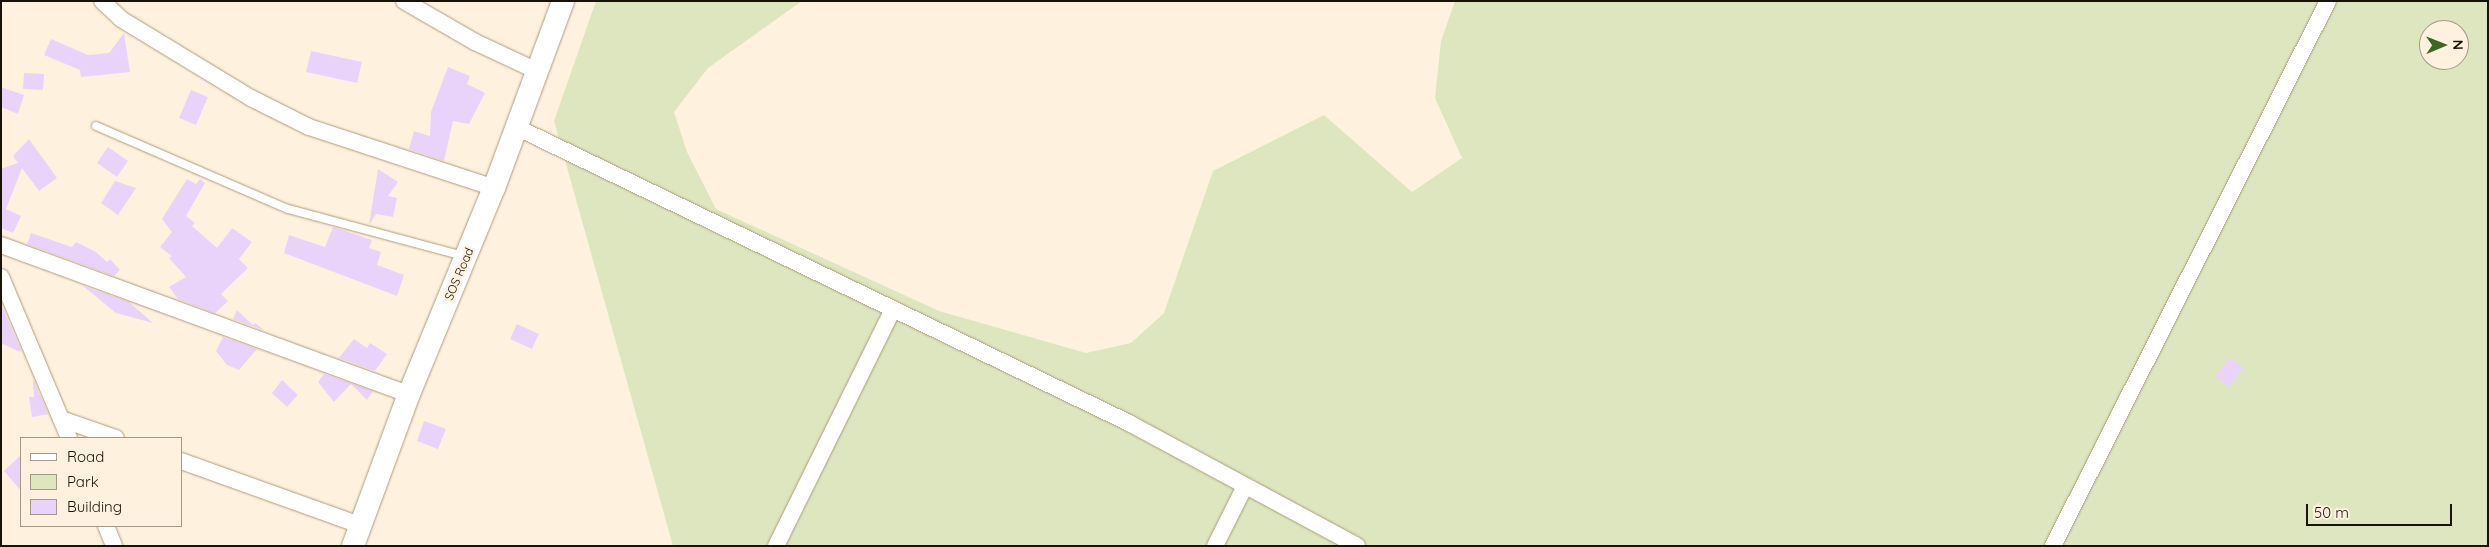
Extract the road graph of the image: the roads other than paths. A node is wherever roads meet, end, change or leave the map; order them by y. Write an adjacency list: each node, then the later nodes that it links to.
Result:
1 (102, 1): 8 (street)
2 (404, 1): 5 (street)
3 (563, 1): 5 (street, SOS Road)
4 (2328, 1): 25 (street)
5 (537, 71): 7 (street, SOS Road)
6 (96, 126): 10 (lane)
7 (516, 127): 8 (street, SOS Road); 12 (street)
8 (494, 188): 10 (street, SOS Road)
9 (1, 245): 13 (street)
10 (466, 257): 13 (street, SOS Road)
11 (1, 278): 14 (street)
12 (892, 311): 18 (street); 22 (street)
13 (409, 394): 20 (street, SOS Road)
14 (61, 419): 15 (street); 16 (street)
15 (69, 437)
16 (113, 437)
17 (182, 462): 20 (street)
18 (1246, 486): 23 (street); 24 (street)
19 (106, 527): 21 (street)
20 (356, 535)
21 (114, 546)
22 (776, 546)
23 (1215, 546)
24 (1357, 546)
25 (2053, 546)

